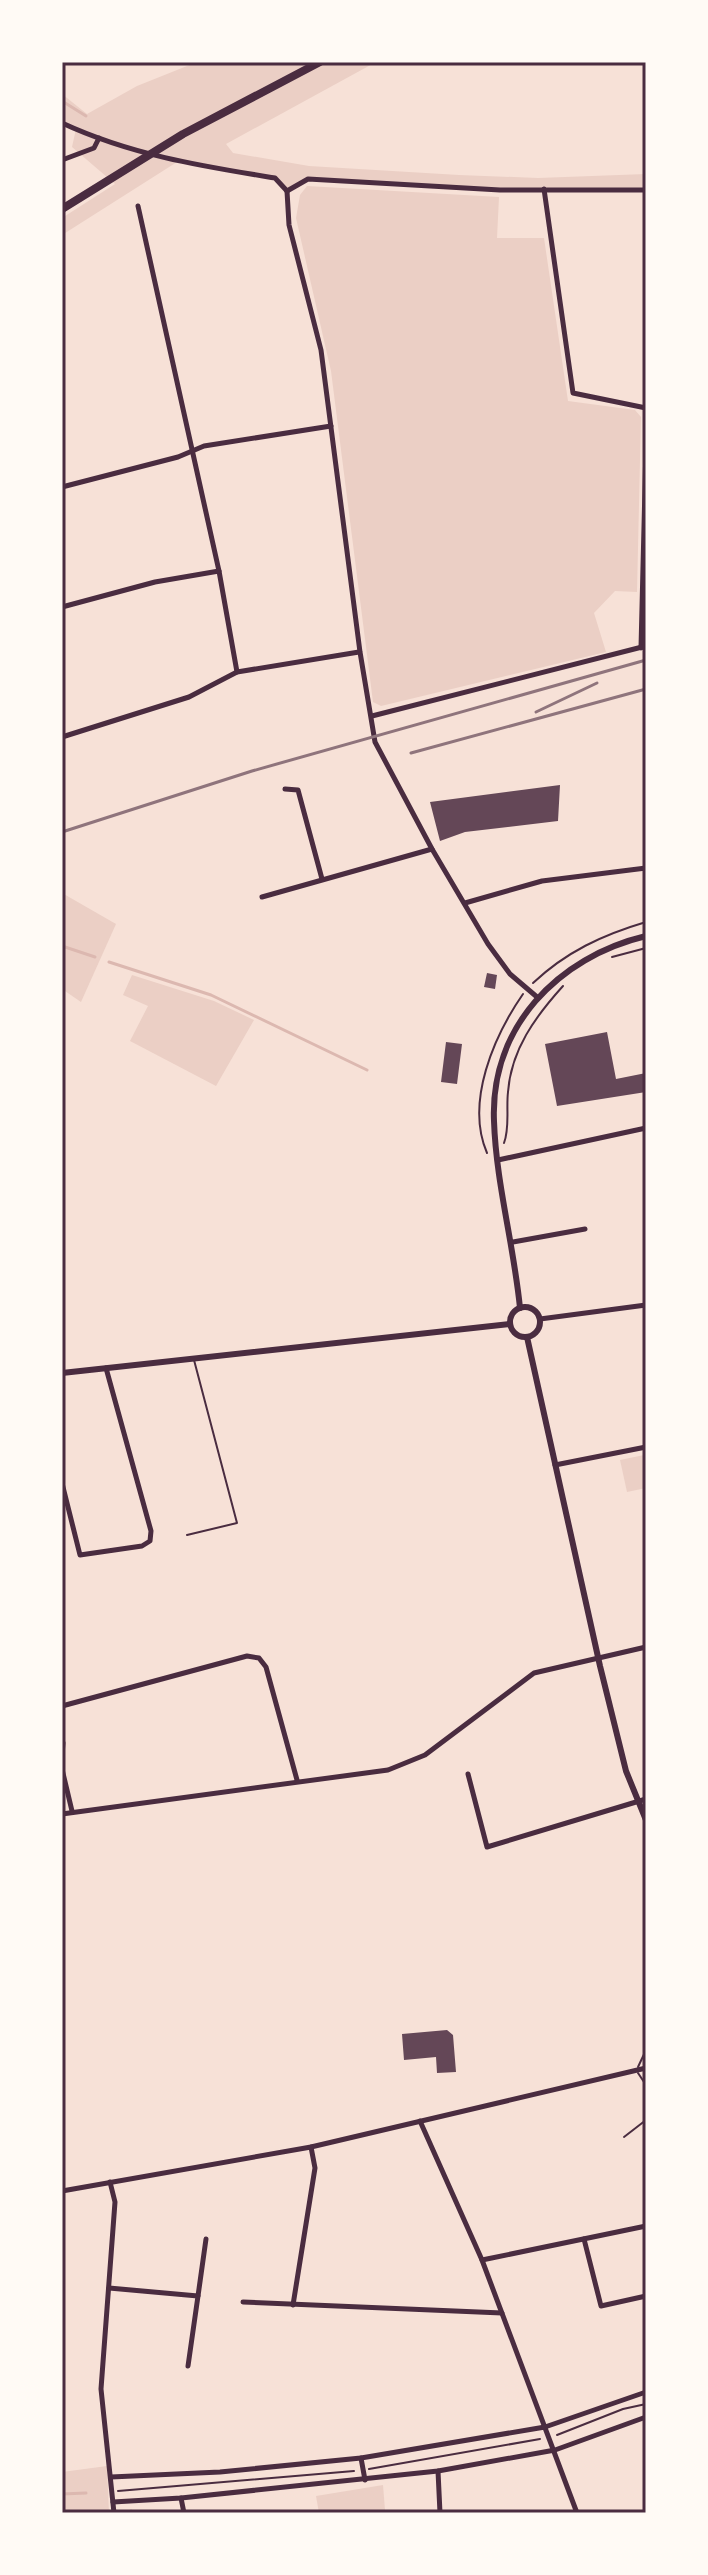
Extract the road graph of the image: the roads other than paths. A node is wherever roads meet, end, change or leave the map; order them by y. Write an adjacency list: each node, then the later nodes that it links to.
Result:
1 (320, 62): 9 (main road)
2 (62, 123): 3 (street)
3 (99, 138): 4 (street); 7 (street)
4 (62, 160)
5 (544, 189): 6 (street); 7 (street); 10 (street)
6 (646, 190)
7 (287, 191): 11 (street)
8 (138, 206): 13 (street)
9 (62, 209)
10 (646, 408)
11 (331, 426): 13 (street); 18 (street)
12 (646, 446): 17 (street)
13 (192, 450): 14 (street); 15 (street)
14 (62, 487)
15 (219, 571): 16 (street); 19 (street)
16 (62, 607)
17 (644, 647): 20 (street)
18 (360, 652): 19 (street); 20 (street)
19 (237, 672): 21 (street)
20 (371, 716): 23 (street)
21 (62, 737)
22 (285, 789): 25 (street)
23 (432, 849): 25 (street); 27 (street)
24 (646, 868): 27 (street)
25 (322, 879): 26 (street)
26 (262, 897)
27 (465, 903): 29 (street)
28 (646, 936): 29 (street)
29 (537, 997): 31 (street)
30 (646, 1128): 31 (street)
31 (498, 1160): 33 (street)
32 (585, 1229): 33 (street)
33 (513, 1242): 35 (street)
34 (646, 1305): 36 (street)
35 (520, 1308): 36 (street); 37 (street)
36 (540, 1319): 38 (street)
37 (510, 1324): 38 (street); 39 (street)
38 (527, 1337): 43 (street)
39 (193, 1359): 40 (street); 45 (lane)
40 (106, 1368): 41 (street); 44 (street)
41 (62, 1373)
42 (646, 1447): 43 (street)
43 (554, 1466): 47 (street)
44 (62, 1483)
45 (187, 1535)
46 (646, 1647): 47 (street)
47 (598, 1658): 53 (street); 54 (street)
48 (62, 1706): 53 (street)
49 (63, 1743): 50 (street)
50 (62, 1755)
51 (62, 1769): 55 (street)
52 (468, 1774): 54 (street)
53 (297, 1780): 55 (street)
54 (642, 1800): 57 (street)
55 (72, 1811): 56 (street)
56 (62, 1814)
57 (646, 1820)
58 (646, 2050): 60 (lane)
59 (646, 2068): 60 (street)
60 (637, 2070): 61 (lane); 63 (street)
61 (646, 2085)
62 (646, 2120): 64 (lane)
63 (420, 2121): 65 (street); 71 (street)
64 (624, 2137)
65 (311, 2147): 66 (street); 76 (street)
66 (110, 2182): 67 (street); 72 (street)
67 (62, 2191)
68 (646, 2226): 70 (street)
69 (206, 2239): 73 (street)
70 (584, 2239): 71 (street); 74 (street)
71 (482, 2260): 77 (street)
72 (109, 2288): 73 (street); 85 (street)
73 (198, 2296): 78 (street)
74 (646, 2296)
75 (243, 2302): 76 (street)
76 (293, 2305): 77 (street)
77 (502, 2313): 81 (street)
78 (188, 2366)
79 (646, 2392): 81 (street)
80 (646, 2417): 82 (street)
81 (545, 2427): 82 (street); 83 (street)
82 (555, 2450): 84 (street); 92 (street)
83 (361, 2458): 85 (street); 86 (street)
84 (438, 2471): 86 (street); 91 (street)
85 (111, 2477): 88 (street)
86 (365, 2480): 87 (street)
87 (181, 2498): 88 (street); 90 (street)
88 (113, 2502): 89 (street)
89 (114, 2513)
90 (184, 2513)
91 (440, 2513)
92 (577, 2513)

